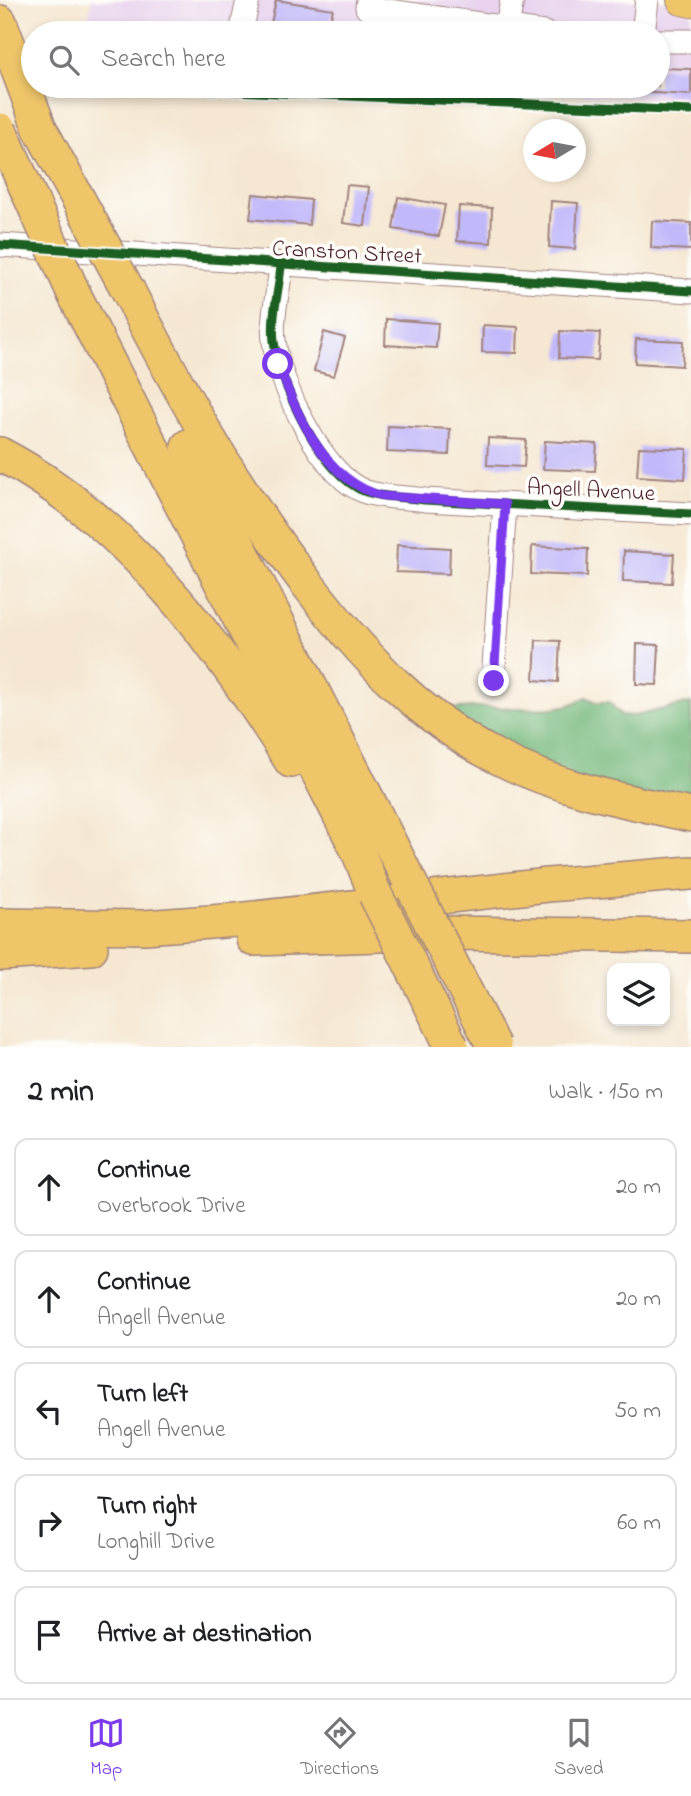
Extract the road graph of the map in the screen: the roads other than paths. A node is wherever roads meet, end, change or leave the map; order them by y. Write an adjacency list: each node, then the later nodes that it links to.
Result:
1 (248, 0): 7 (street)
2 (368, 0): 8 (street)
3 (512, 0): 9 (street)
4 (647, 0): 10 (street)
5 (682, 0): 6 (main road)
6 (691, 2)
7 (244, 21)
8 (458, 21)
9 (508, 21)
10 (644, 21)
11 (0, 22): 14 (highway, bridge)
12 (670, 41): 13 (street)
13 (691, 41)
14 (21, 78)
15 (28, 98): 20 (highway, bridge)
16 (0, 130): 27 (highway, bridge)
17 (0, 245): 18 (street, Cranston Street)
18 (281, 266): 19 (street, Cranston Street); 22 (street, Angell Avenue)
19 (691, 291)
20 (120, 293): 25 (highway); 34 (highway, bridge)
21 (0, 454): 27 (highway)
22 (505, 504): 23 (street, Angell Avenue); 24 (street)
23 (691, 514)
24 (494, 681)
25 (691, 815)
26 (691, 873): 29 (highway)
27 (375, 894): 33 (highway, bridge)
28 (691, 920): 30 (highway)
29 (0, 925)
30 (318, 935): 31 (highway); 32 (highway)
31 (691, 936)
32 (0, 954)
33 (452, 1047)
34 (494, 1047)

